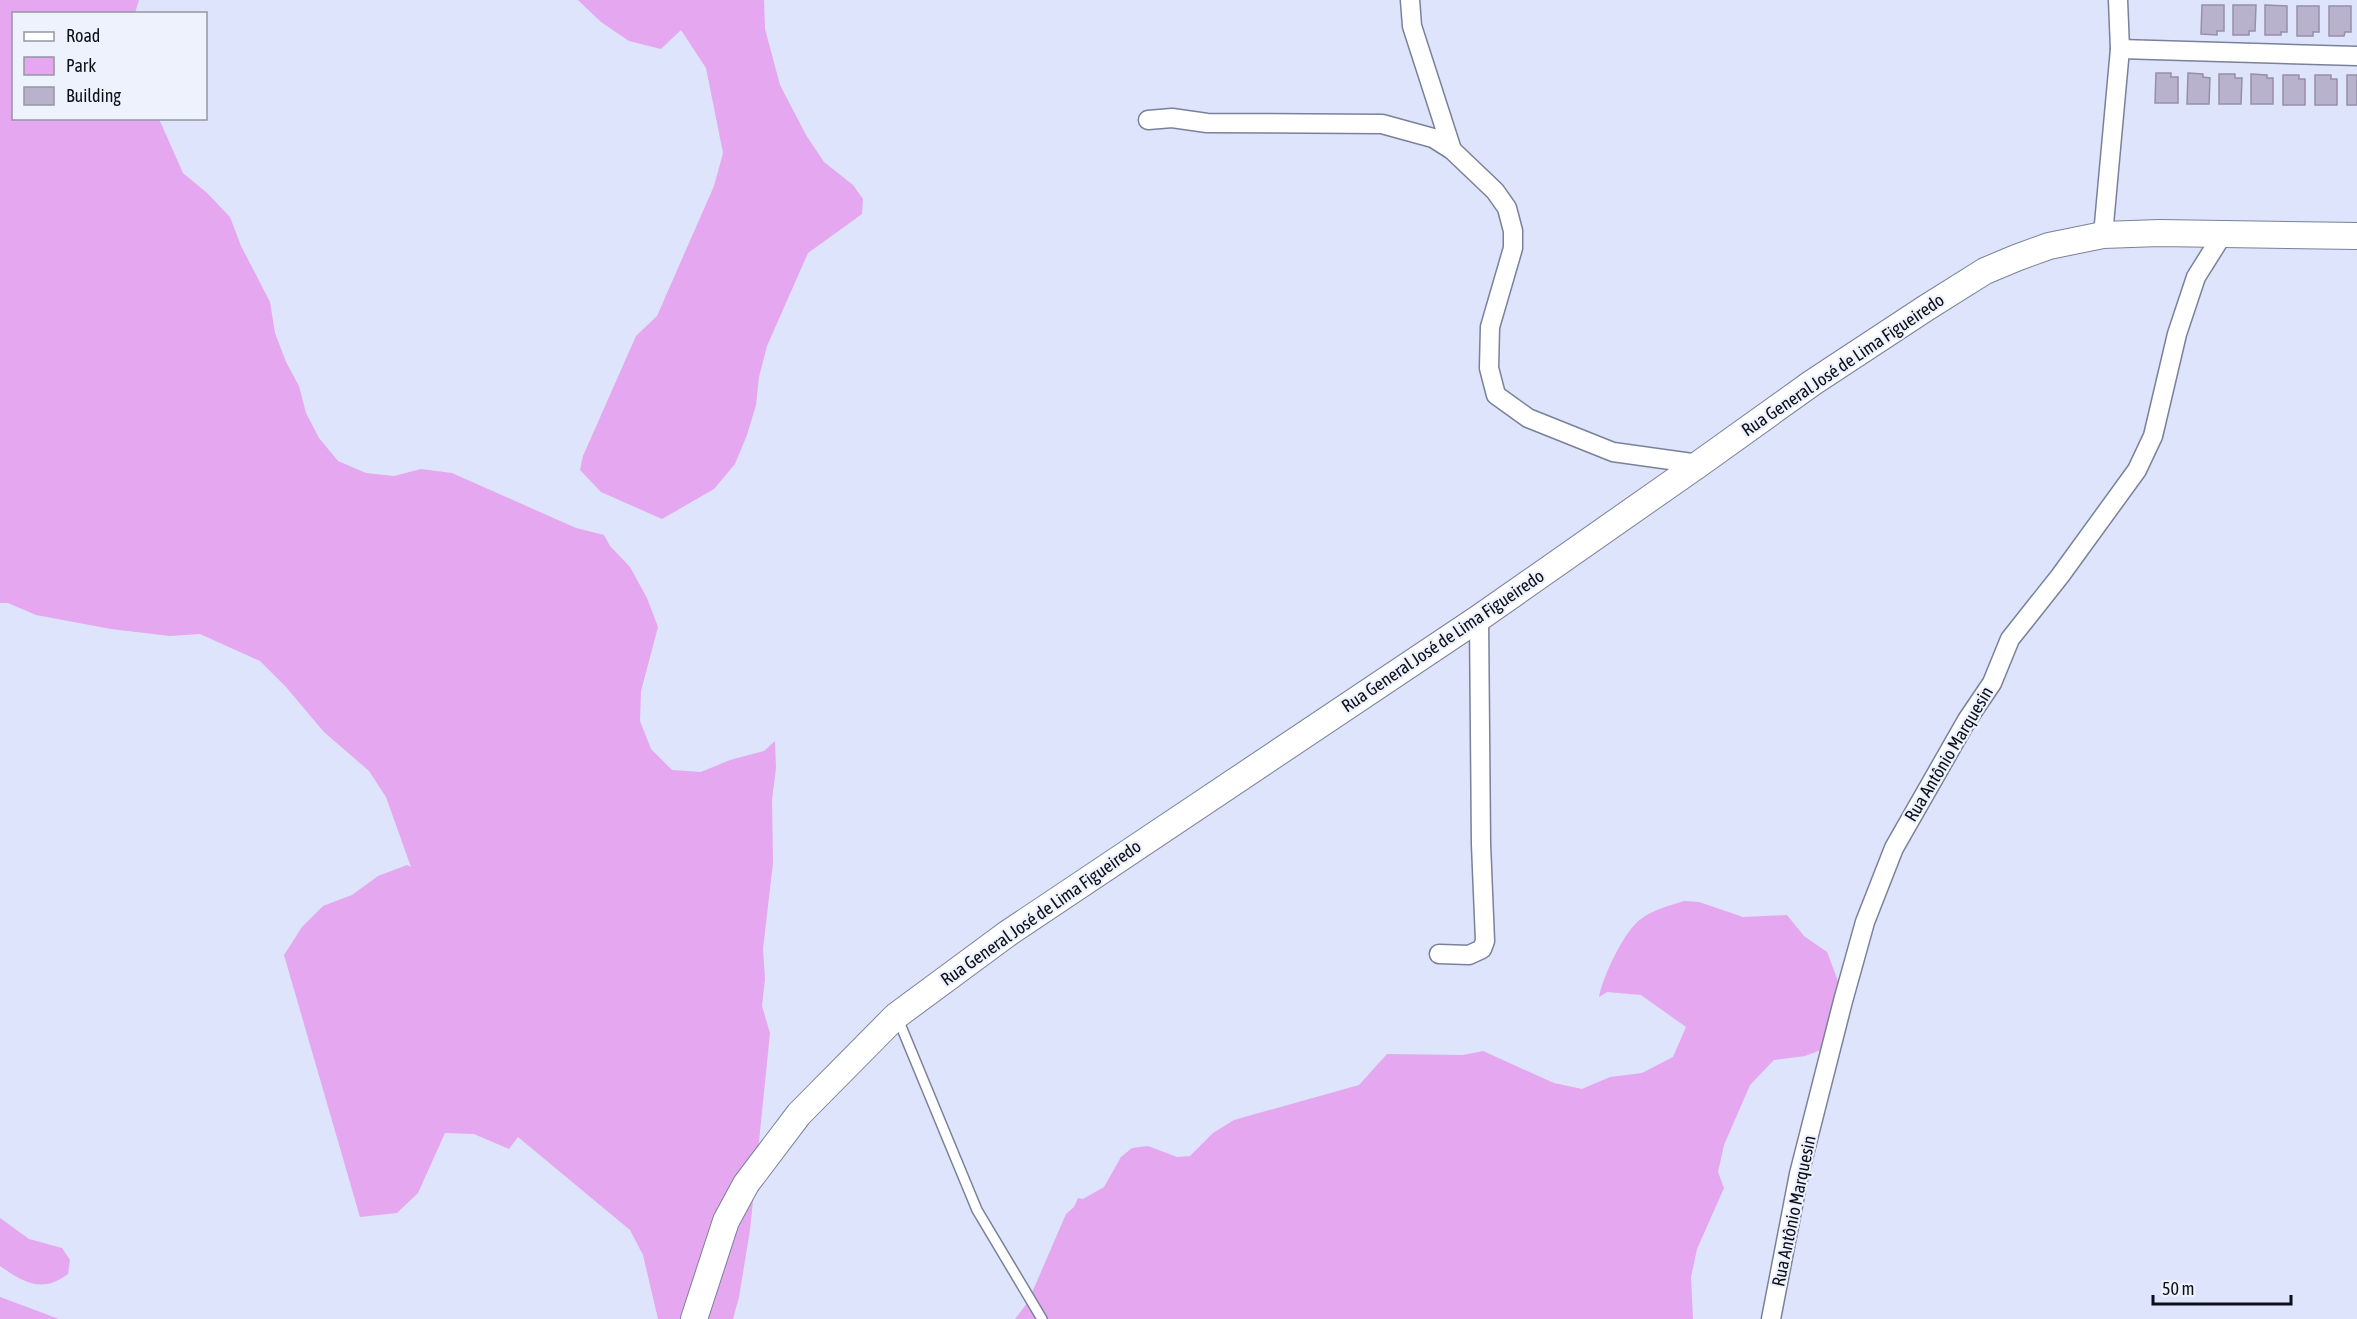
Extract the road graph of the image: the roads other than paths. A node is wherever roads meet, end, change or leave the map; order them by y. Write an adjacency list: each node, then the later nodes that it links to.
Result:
1 (1410, 0): 6 (street)
2 (2113, 2): 3 (street)
3 (2120, 49): 4 (street); 8 (street)
4 (2357, 57)
5 (1148, 120): 6 (street)
6 (1452, 150): 10 (street)
7 (2223, 234): 8 (street, Rua General José de Lima Figueiredo); 9 (street, Rua General José de Lima Figueiredo); 16 (street, Rua Antônio Marquesin)
8 (2103, 235): 10 (street, Rua General José de Lima Figueiredo)
9 (2357, 236)
10 (1699, 464): 11 (street, Rua General José de Lima Figueiredo)
11 (1479, 618): 12 (street); 13 (street, Rua General José de Lima Figueiredo)
12 (1439, 954)
13 (896, 1016): 14 (street, Rua General José de Lima Figueiredo); 15 (lane)
14 (694, 1319)
15 (1042, 1319)
16 (1771, 1319)

